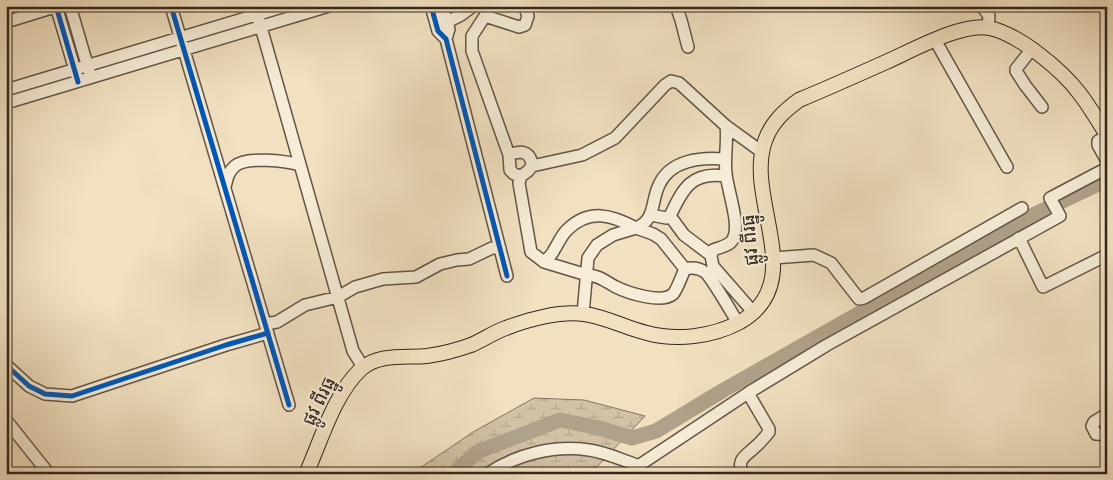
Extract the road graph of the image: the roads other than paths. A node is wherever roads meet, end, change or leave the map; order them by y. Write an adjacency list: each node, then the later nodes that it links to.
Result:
1 (57, 6): 14 (street); 25 (street)
2 (70, 6): 24 (street)
3 (171, 6): 18 (street)
4 (286, 6): 12 (street)
5 (329, 6): 17 (street)
6 (431, 6): 19 (street)
7 (442, 6): 15 (street)
8 (473, 6): 15 (street)
9 (522, 6): 13 (street)
10 (676, 6): 21 (street)
11 (982, 6): 16 (street)
12 (251, 11): 17 (street); 18 (street)
13 (488, 11): 34 (street)
14 (6, 22)
15 (447, 22): 19 (street)
16 (988, 27): 20 (main road, ផ្លូវ ពីរធ្នូ); 23 (main road, ផ្លូវ ពីរធ្នូ)
17 (256, 28): 22 (street); 37 (street)
18 (181, 37): 22 (street); 24 (street)
19 (446, 39): 49 (street)
20 (935, 40): 33 (main road, ផ្លូវ ពីរធ្នូ); 39 (street)
21 (688, 47)
22 (185, 50): 26 (street); 43 (street)
23 (1031, 50): 30 (street); 32 (main road, ផ្លូវ ពីរធ្នូ)
24 (87, 65): 25 (street); 26 (street)
25 (74, 69): 27 (street); 28 (street)
26 (91, 78): 27 (street)
27 (78, 82): 29 (street)
28 (6, 90)
29 (6, 103)
30 (1042, 107)
31 (726, 126): 33 (street); 35 (street); 38 (street)
32 (1107, 136): 36 (street)
33 (762, 152): 52 (main road, ផ្លូវ ពីរធ្នូ)
34 (509, 155): 38 (street); 41 (street)
35 (724, 159): 42 (street); 45 (street)
36 (1107, 161)
37 (300, 165): 43 (street); 58 (street)
38 (532, 166): 41 (street)
39 (1007, 168)
40 (1107, 168): 48 (street)
41 (521, 176): 53 (street)
42 (726, 176): 46 (street); 50 (street)
43 (225, 187): 62 (street)
44 (1022, 208): 52 (street)
45 (651, 215): 46 (street); 47 (street)
46 (670, 216): 50 (street)
47 (636, 228): 53 (street); 54 (street); 56 (street)
48 (1019, 238): 51 (street); 65 (street)
49 (500, 248): 57 (street); 58 (street)
50 (712, 252): 55 (street)
51 (1107, 255)
52 (773, 258): 59 (main road, ផ្លូវ ពីរធ្នូ)
53 (544, 262): 56 (street)
54 (686, 269): 55 (street); 56 (street)
55 (709, 269): 59 (street); 61 (street)
56 (587, 275): 60 (street)
57 (507, 276)
58 (338, 296): 62 (street); 64 (street)
59 (754, 313): 61 (main road, ផ្លូវ ពីរធ្នូ)
60 (583, 314): 61 (main road, ផ្លូវ ពីរធ្នូ); 64 (main road, ផ្លូវ ពីរធ្នូ)
61 (738, 323)
62 (266, 328): 63 (street); 66 (street)
63 (6, 365)
64 (363, 367): 72 (main road, ផ្លូវ ពីរធ្នូ)
65 (748, 393): 70 (street); 75 (street)
66 (289, 406)
67 (1107, 414): 69 (street)
68 (6, 420): 71 (street)
69 (1107, 435)
70 (637, 465): 73 (street); 74 (street)
71 (49, 474)
72 (306, 474)
73 (487, 474)
74 (626, 474)
75 (742, 474)

